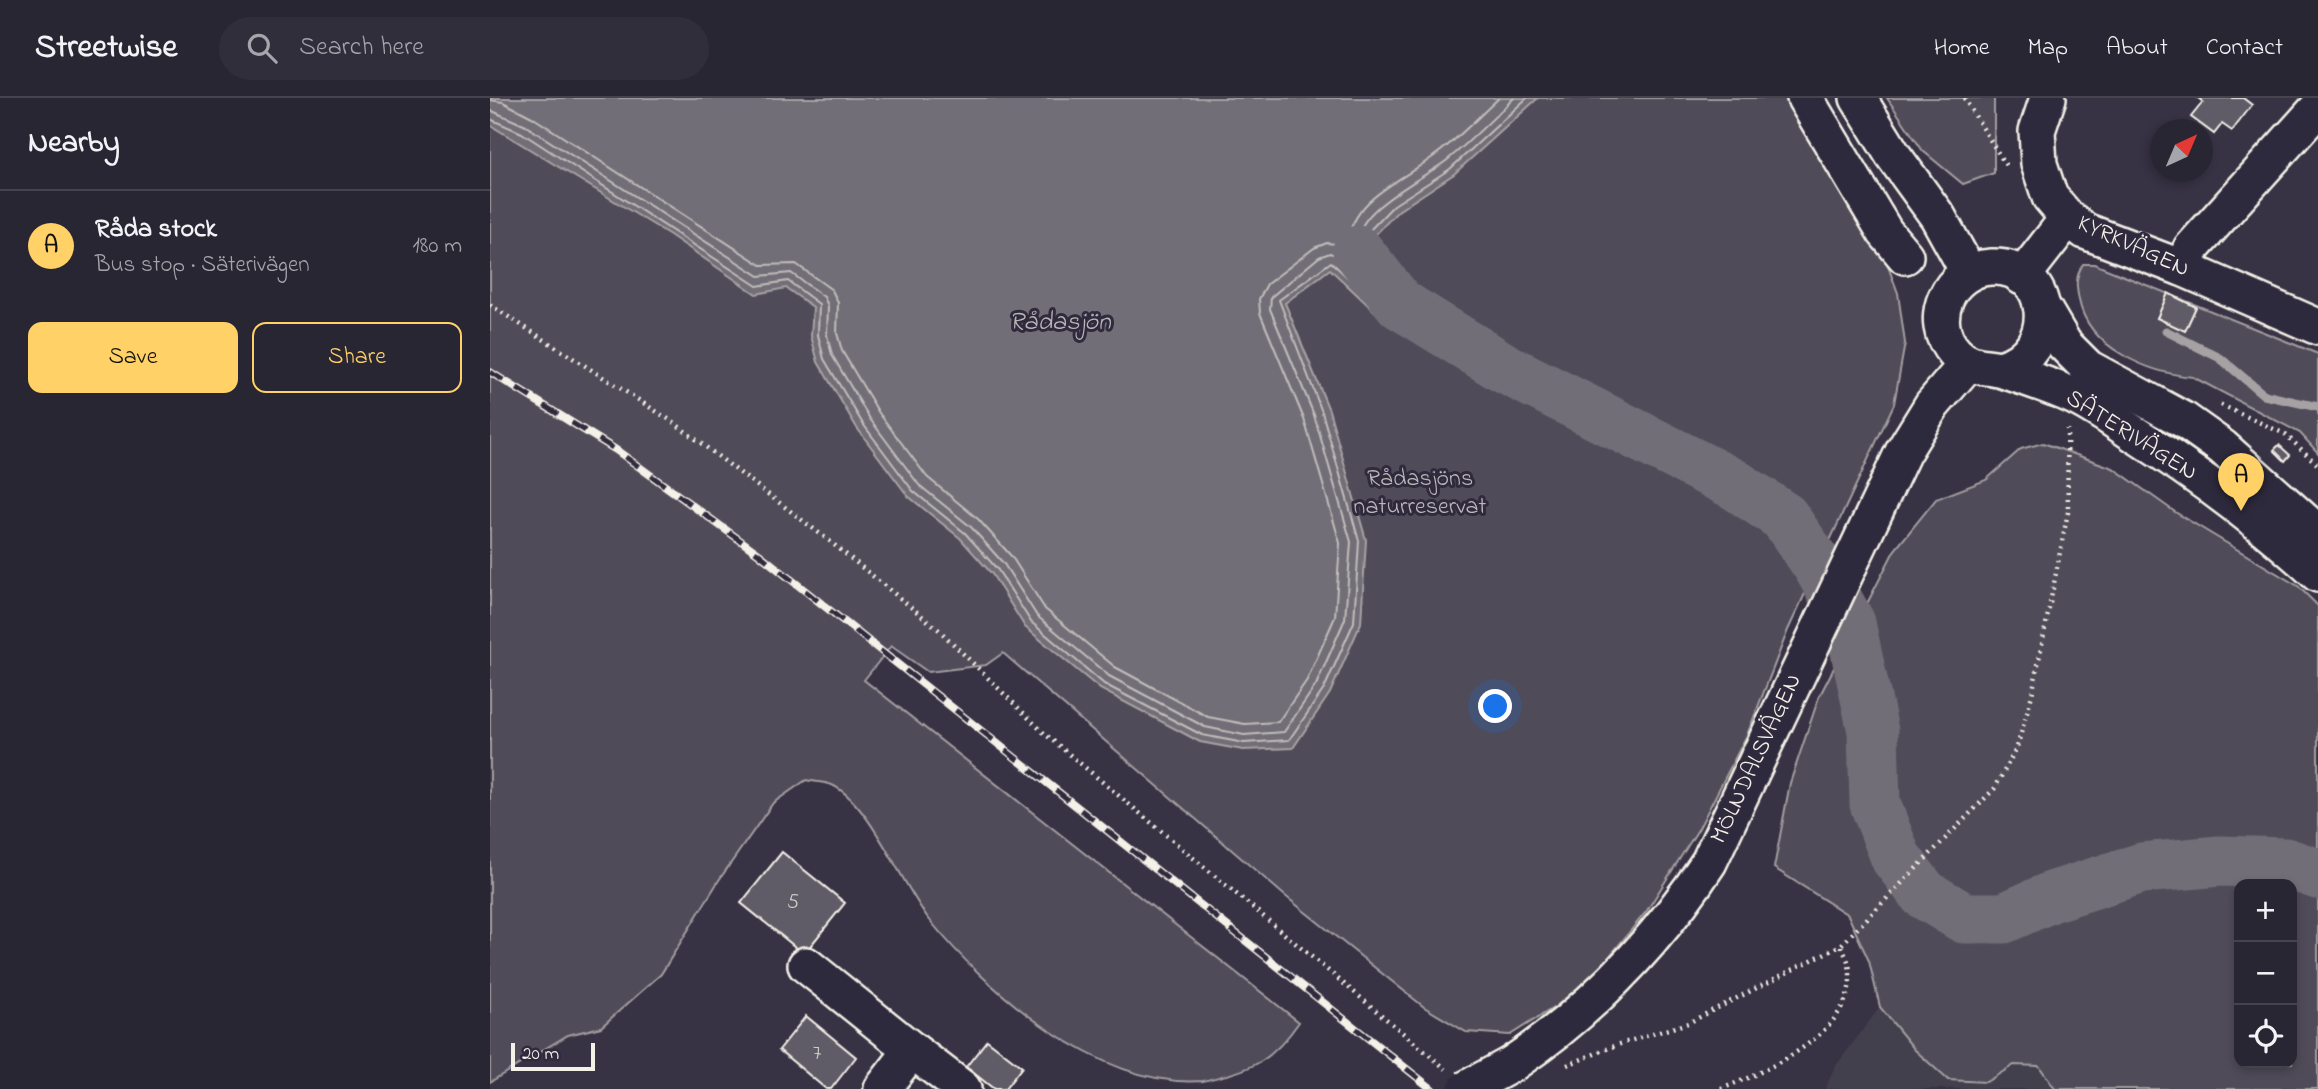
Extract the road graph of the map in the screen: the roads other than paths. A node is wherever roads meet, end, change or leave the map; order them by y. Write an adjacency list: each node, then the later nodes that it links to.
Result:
1 (1805, 98): 6 (street)
2 (1858, 98): 8 (street)
3 (2048, 98): 5 (street, KYRKVÄGEN)
4 (2318, 108): 7 (street)
5 (2068, 218): 7 (street, KYRKVÄGEN); 9 (street)
6 (1905, 256)
7 (2182, 268): 10 (street, KYRKVÄGEN)
8 (1969, 273): 9 (street); 11 (street)
9 (2032, 291): 11 (street); 12 (street, SÄTERIVÄGEN)
10 (2318, 327)
11 (1984, 366): 13 (street, SÄTERIVÄGEN); 16 (street, MÖLNDALSVÄGEN, bridge)
12 (2318, 533)
13 (2318, 574)
14 (806, 965): 15 (street)
15 (912, 1050): 17 (street); 18 (street)
16 (1461, 1083)
17 (881, 1089)
18 (962, 1089)

